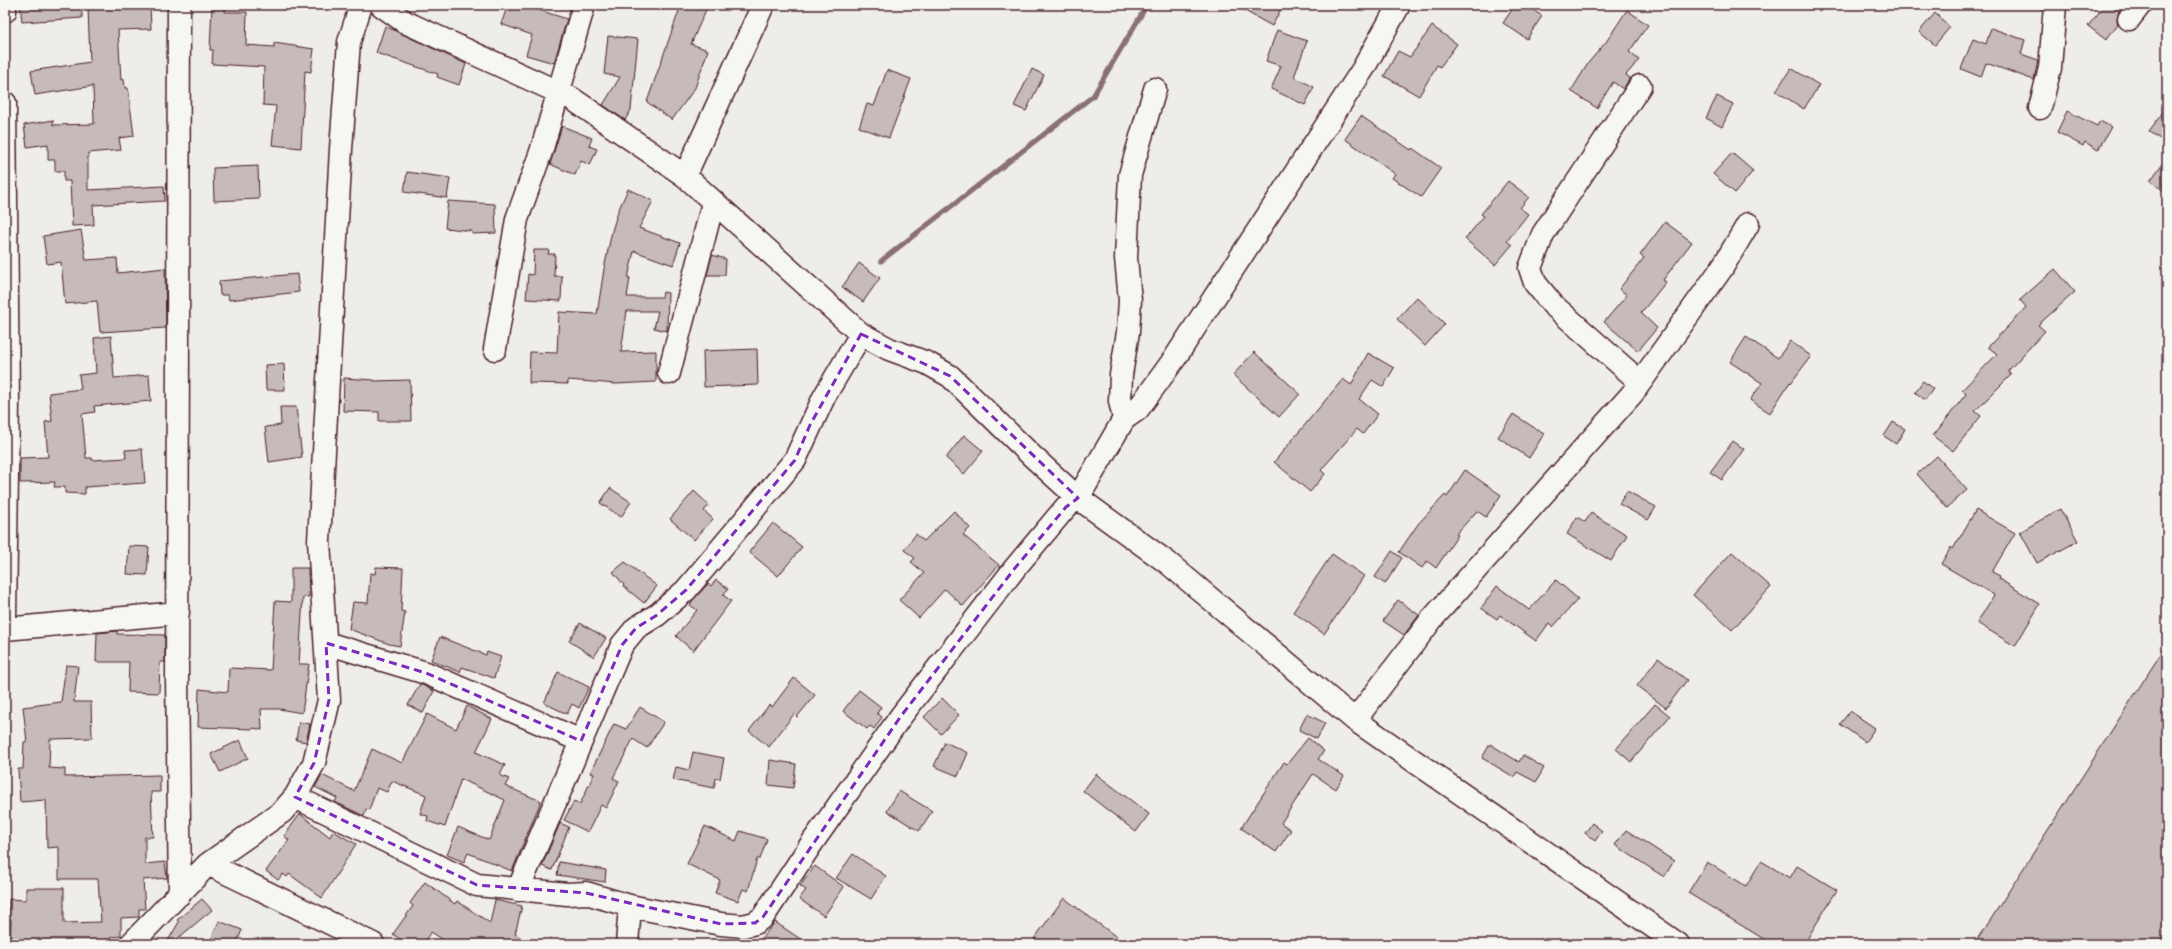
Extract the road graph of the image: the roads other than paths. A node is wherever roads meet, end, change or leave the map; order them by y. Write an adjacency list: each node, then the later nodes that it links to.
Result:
1 (5, 5): 9 (street)
2 (179, 5): 26 (street)
3 (361, 5): 29 (street)
4 (381, 5): 10 (street)
5 (584, 5): 13 (street)
6 (763, 5): 17 (street)
7 (1400, 5): 24 (street)
8 (2055, 5): 15 (street)
9 (5, 11)
10 (407, 13): 13 (street)
11 (1640, 86): 23 (street)
12 (1155, 89): 24 (street)
13 (560, 91): 17 (street); 21 (street)
14 (5, 103): 16 (street)
15 (2040, 108)
16 (5, 115): 27 (street)
17 (685, 176): 18 (street)
18 (713, 203): 20 (street); 22 (street)
19 (1748, 224): 23 (street)
20 (860, 334): 25 (street); 31 (street)
21 (495, 349)
22 (669, 373)
23 (1639, 381): 30 (street)
24 (1124, 419): 25 (street)
25 (1078, 498): 30 (street); 36 (street)
26 (178, 613): 28 (street); 35 (street)
27 (5, 618)
28 (5, 629)
29 (326, 643): 31 (street); 32 (street)
30 (1355, 720): 40 (street)
31 (581, 741): 34 (street)
32 (295, 797): 33 (street); 34 (street)
33 (208, 864): 35 (street); 38 (street)
34 (518, 890): 36 (street)
35 (180, 894): 37 (street)
36 (630, 906): 39 (street)
37 (131, 944)
38 (373, 944)
39 (627, 944)
40 (1678, 944)

